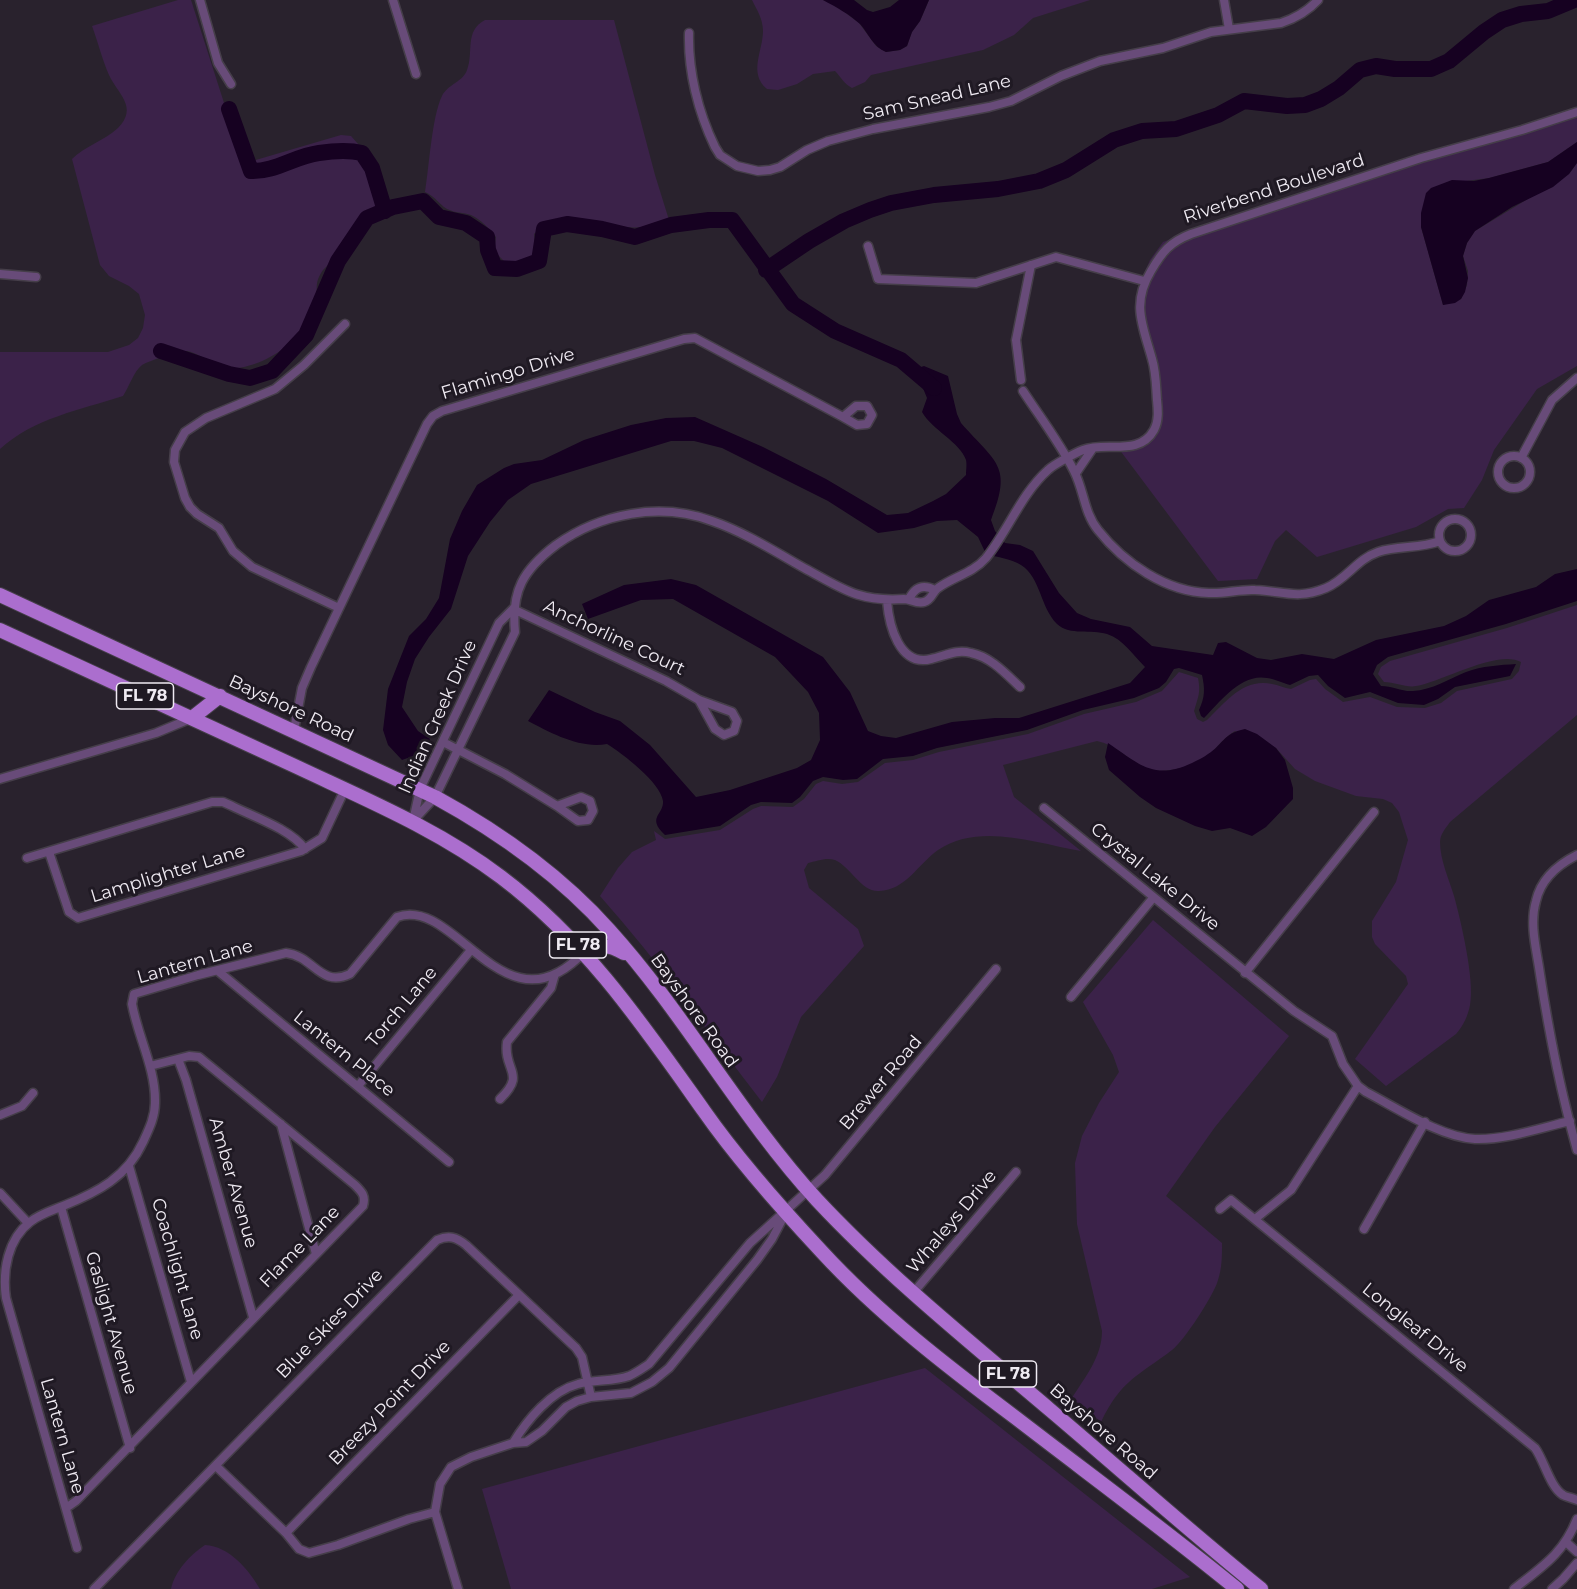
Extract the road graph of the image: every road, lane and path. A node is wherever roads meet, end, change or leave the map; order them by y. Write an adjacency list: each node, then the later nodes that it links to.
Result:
1 (200, 0): 8 (street)
2 (393, 0): 7 (street)
3 (1224, 0): 5 (street)
4 (1318, 0): 5 (street, Sam Snead Lane)
5 (1229, 29): 6 (street, Sam Snead Lane)
6 (689, 33)
7 (416, 74)
8 (231, 84)
9 (1577, 112): 14 (street, Riverbend Boulevard)
10 (868, 246): 11 (street)
11 (1031, 266): 14 (street); 17 (street)
12 (0, 274): 13 (street)
13 (36, 277)
14 (1144, 281): 20 (street, Riverbend Boulevard)
15 (345, 324): 29 (street)
16 (1577, 378): 21 (street)
17 (1021, 380)
18 (1023, 391): 22 (street)
19 (843, 417): 29 (street, Flamingo Drive)
20 (1093, 448): 22 (street, Riverbend Boulevard); 23 (street)
21 (1521, 458)
22 (1068, 460): 23 (street); 25 (street, Riverbend Boulevard)
23 (1076, 473): 24 (street)
24 (1440, 541)
25 (935, 590): 27 (street, Riverbend Boulevard); 27 (street, Riverbend Boulevard)
26 (0, 595): 33 (main road, Bayshore Road / FL 78)
27 (909, 599): 28 (street, Riverbend Boulevard)
28 (887, 601): 30 (street, Indian Creek Drive); 32 (street)
29 (339, 608): 36 (street, Flamingo Drive)
30 (513, 609): 34 (street, Anchorline Court); 37 (street, Indian Creek Drive); 38 (street, Indian Creek Drive)
31 (0, 630): 35 (main road, FL 78)
32 (1020, 687)
33 (220, 696): 35 (main road); 36 (main road, Bayshore Road / FL 78)
34 (699, 700): 34 (street, Anchorline Court)
35 (192, 718): 39 (street); 40 (main road, FL 78)
36 (294, 730): 41 (main road, Bayshore Road / FL 78)
37 (443, 742): 38 (street); 41 (street, Indian Creek Drive)
38 (458, 750): 42 (street, Indian Creek Drive); 43 (street)
39 (0, 779)
40 (345, 789): 46 (main road, FL 78); 47 (street, Lamplighter Lane)
41 (420, 789): 42 (main road, Bayshore Road / FL 78); 46 (street, Indian Creek Drive)
42 (435, 796): 46 (street, Indian Creek Drive); 54 (main road, Bayshore Road / FL 78)
43 (557, 806)
44 (1044, 808): 51 (street, Crystal Lake Drive)
45 (1374, 812): 57 (street)
46 (412, 822): 53 (main road, FL 78)
47 (305, 849): 48 (street, Lamplighter Lane); 48 (street, Lamplighter Lane)
48 (50, 852): 50 (street, Lamplighter Lane)
49 (1577, 855): 67 (street)
50 (27, 858)
51 (1153, 898): 57 (street, Crystal Lake Drive); 59 (street)
52 (471, 950): 56 (street, Lantern Lane); 58 (street, Lantern Lane); 62 (street, Torch Lane)
53 (584, 952): 54 (main road); 58 (street, Lantern Lane); 78 (main road, FL 78)
54 (632, 956): 74 (main road, Bayshore Road / FL 78)
55 (996, 969): 74 (street, Brewer Road)
56 (218, 971): 61 (street, Lantern Lane); 62 (street, Lantern Place)
57 (1245, 973): 63 (street, Crystal Lake Drive)
58 (555, 974): 65 (street)
59 (1071, 997)
60 (178, 1059): 61 (street, Flame Lane); 69 (street, Flame Lane); 85 (street, Amber Avenue)
61 (150, 1066): 72 (street, Lantern Lane)
62 (358, 1086): 71 (street, Lantern Place)
63 (1358, 1086): 68 (street, Crystal Lake Drive); 79 (street)
64 (33, 1093): 66 (street)
65 (500, 1099)
66 (0, 1115)
67 (1570, 1121): 68 (street, Crystal Lake Drive); 70 (street)
68 (1425, 1122): 81 (street)
69 (280, 1124): 82 (street); 82 (street, Flame Lane)
70 (1577, 1150)
71 (449, 1162)
72 (129, 1166): 76 (street, Lantern Lane); 86 (street, Coachlight Lane)
73 (1016, 1172): 83 (street, Whaleys Drive)
74 (809, 1191): 78 (street, Brewer Road); 83 (main road, Bayshore Road / FL 78)
75 (0, 1193): 80 (street)
76 (61, 1207): 80 (street, Lantern Lane); 90 (street, Gaslight Avenue)
77 (1220, 1209): 79 (street, Longleaf Drive)
78 (786, 1212): 87 (street, Brewer Road); 88 (street); 93 (main road, FL 78)
79 (1255, 1219): 94 (street, Longleaf Drive)
80 (28, 1223): 95 (street, Lantern Lane)
81 (1364, 1229)
82 (316, 1254): 85 (street, Flame Lane)
83 (913, 1293): 91 (main road, Bayshore Road / FL 78)
84 (518, 1296): 87 (street, Blue Skies Drive); 92 (street, Blue Skies Drive); 98 (street, Breezy Point Drive)
85 (254, 1317): 86 (street, Flame Lane)
86 (191, 1382): 90 (street, Flame Lane)
87 (588, 1382): 88 (street, Blue Skies Drive); 89 (street, Brewer Road)
88 (591, 1397): 89 (street)
89 (513, 1443): 96 (street)
90 (130, 1448): 95 (street, Flame Lane)
91 (1096, 1448): 93 (main road); 106 (main road, Bayshore Road / FL 78)
92 (216, 1466): 98 (street); 103 (street, Blue Skies Drive)
93 (1080, 1467): 105 (main road, FL 78)
94 (1577, 1500)
95 (66, 1508): 100 (street, Lantern Lane)
96 (435, 1512): 98 (street); 104 (street)
97 (1577, 1519): 99 (street)
98 (286, 1533)
99 (1566, 1542): 101 (street); 107 (street)
100 (77, 1548)
101 (1577, 1552)
102 (1577, 1563): 108 (street)
103 (94, 1589)
104 (458, 1589)
105 (1237, 1589)
106 (1261, 1589)
107 (1514, 1589)
108 (1552, 1589)

